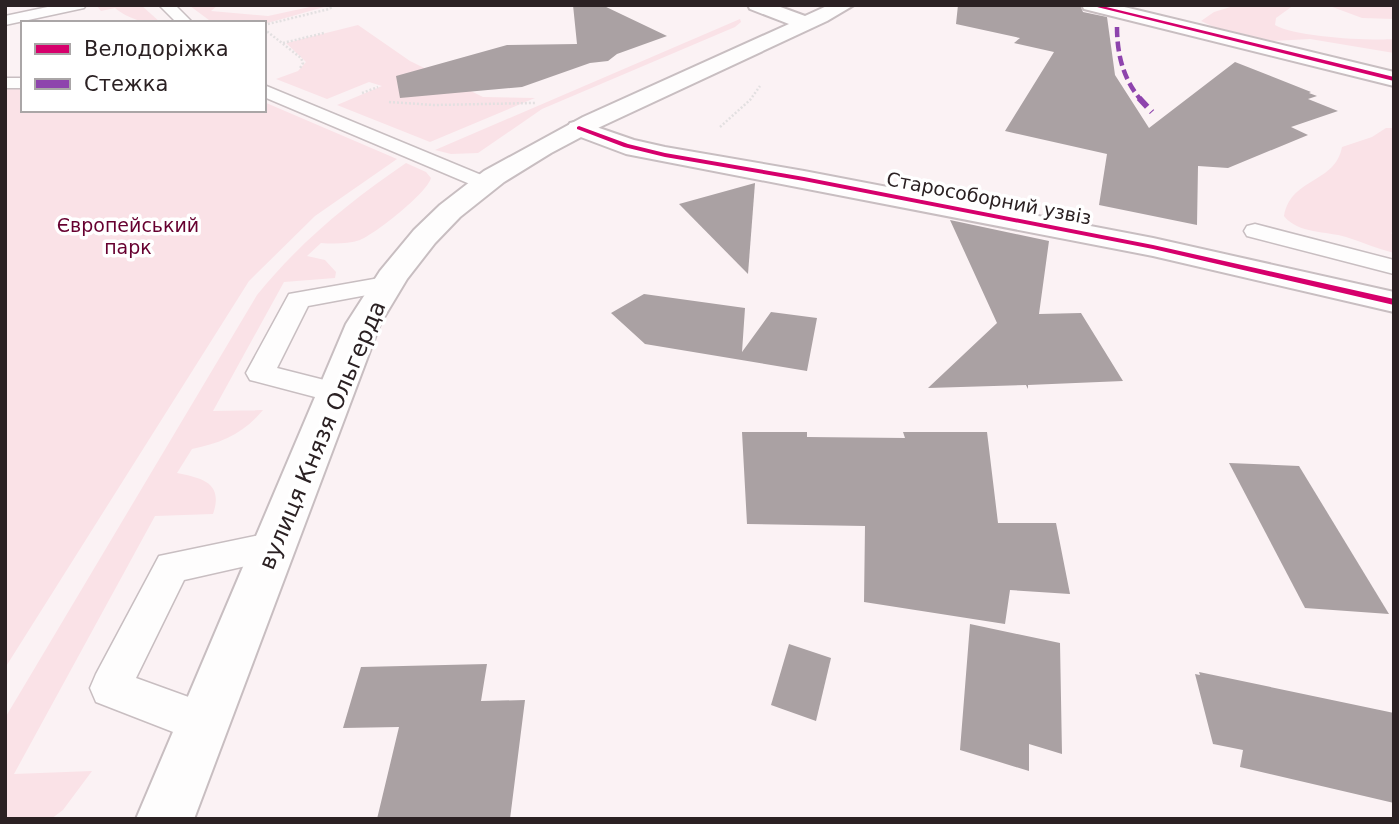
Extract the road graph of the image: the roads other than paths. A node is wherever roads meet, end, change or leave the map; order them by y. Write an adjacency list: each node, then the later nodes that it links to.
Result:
1 (79, 5): 6 (lane)
2 (757, 5): 8 (main road)
3 (845, 5): 8 (main road, вулиця Князя Ольгерда)
4 (1091, 5): 9 (main road)
5 (167, 6): 7 (lane)
6 (5, 21)
7 (184, 21)
8 (806, 23): 11 (main road, вулиця Князя Ольгерда)
9 (1394, 79)
10 (266, 91): 12 (lane)
11 (579, 128): 12 (main road, вулиця Князя Ольгерда); 16 (main road, Старособорний узвіз)
12 (484, 183): 15 (main road, вулиця Князя Ольгерда)
13 (1255, 231): 14 (lane)
14 (1394, 267)
15 (385, 285): 17 (main road, вулиця Князя Ольгерда); 17 (lane)
16 (1394, 302)
17 (334, 392): 18 (main road, вулиця Князя Ольгерда)
18 (274, 547): 19 (main road, вулиця Князя Ольгерда); 19 (lane)
19 (204, 723): 20 (main road, вулиця Князя Ольгерда)
20 (165, 819)

